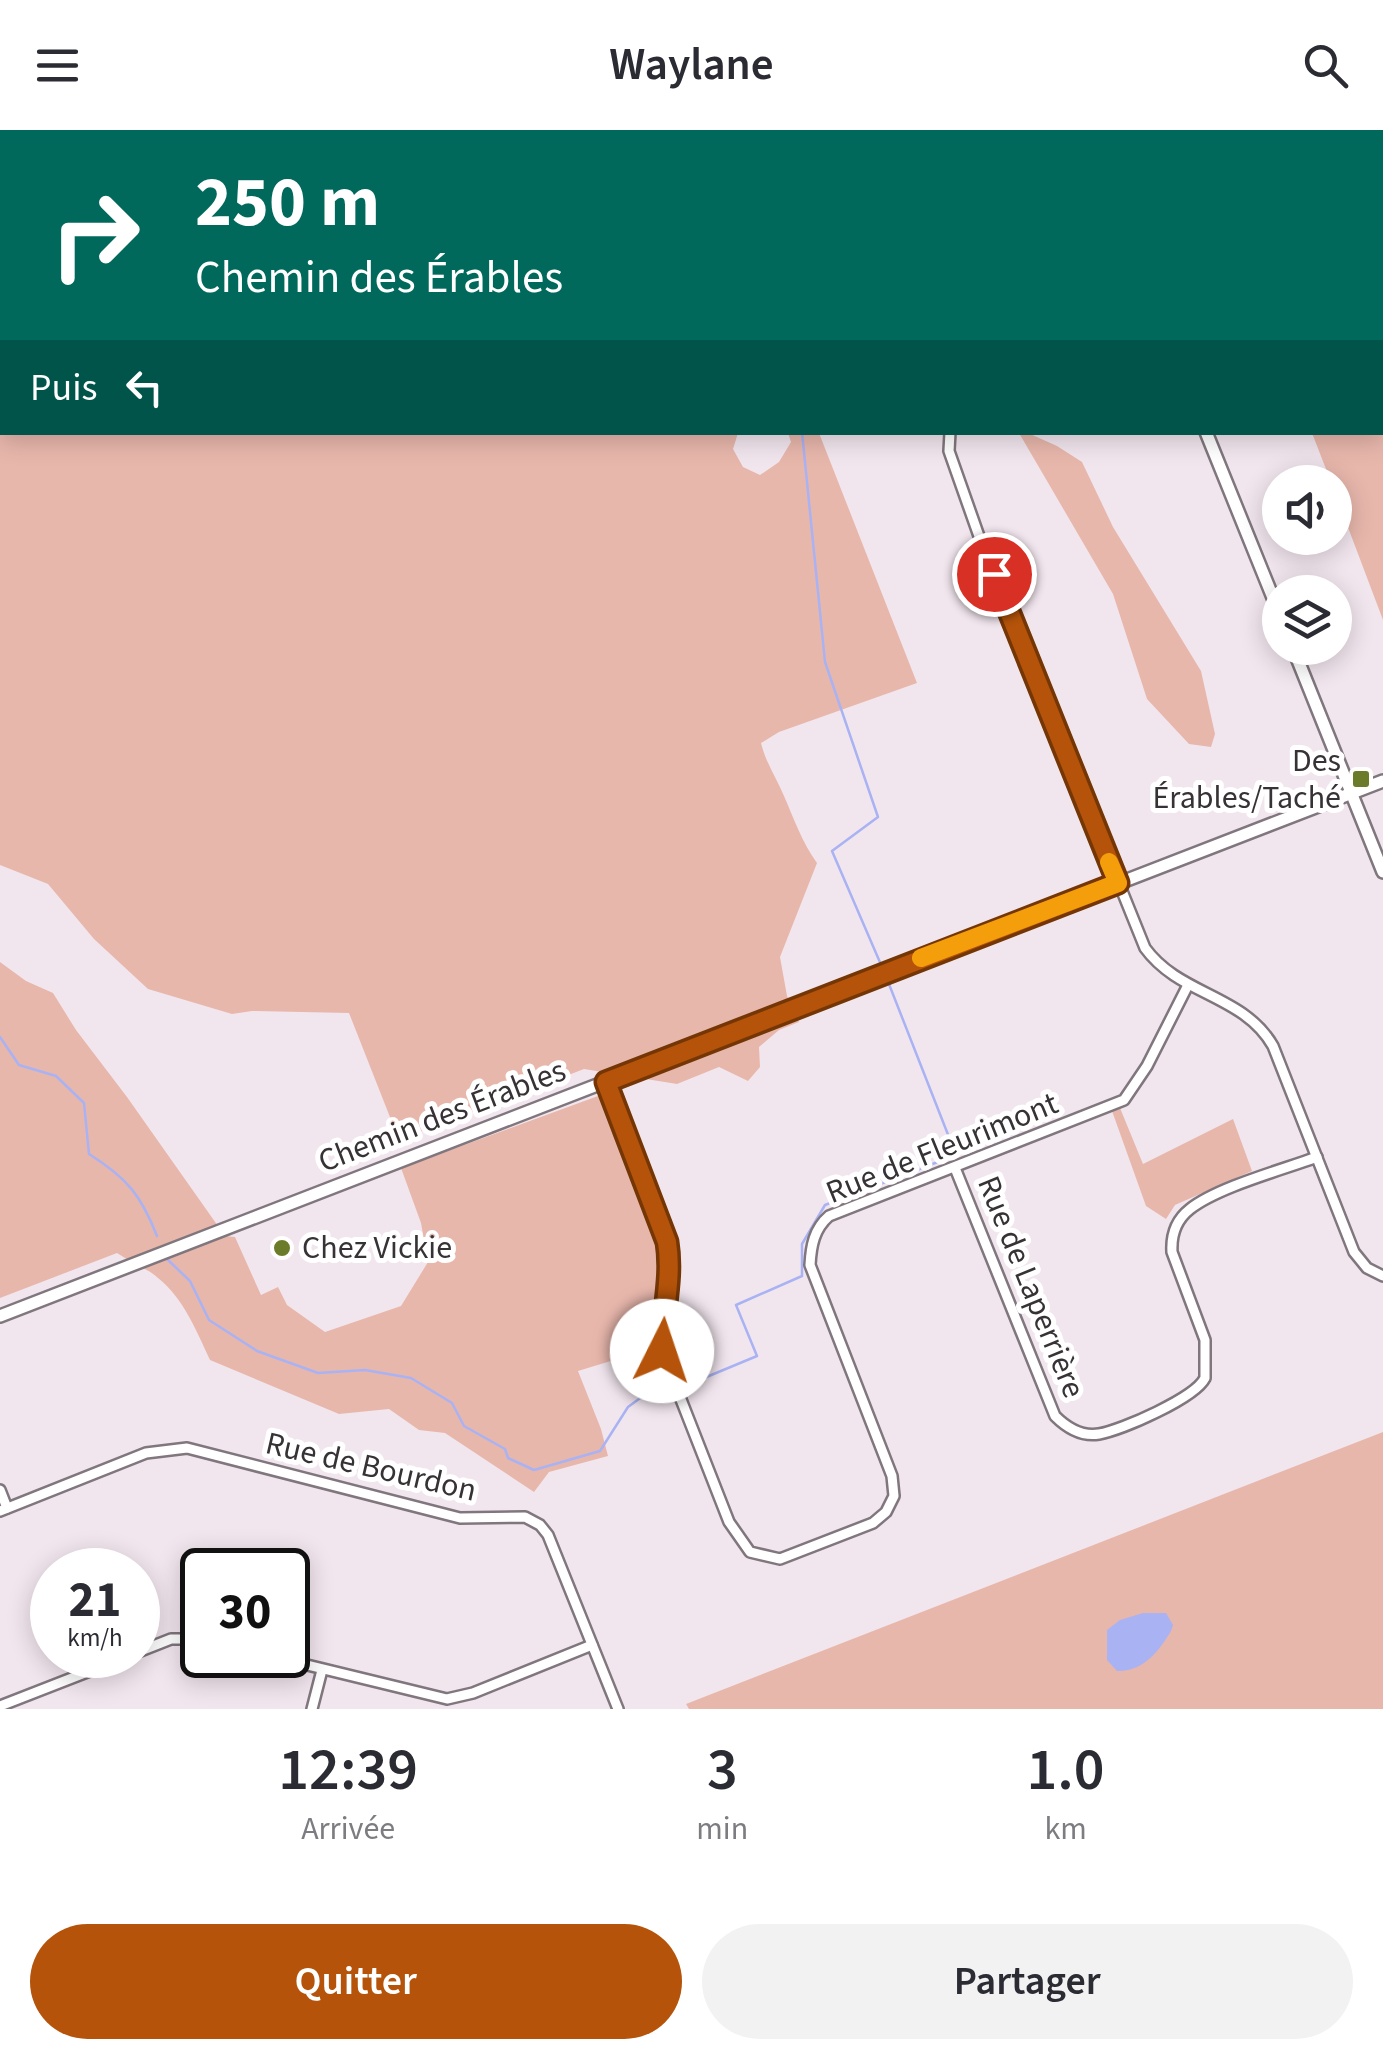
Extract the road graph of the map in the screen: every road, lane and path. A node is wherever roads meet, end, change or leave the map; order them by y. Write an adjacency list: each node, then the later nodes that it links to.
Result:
1 (950, 435): 8 (street)
2 (1207, 435): 3 (street)
3 (1264, 575)
4 (1300, 665): 6 (street)
5 (1383, 781): 6 (street, Chemin des Érables)
6 (1352, 794): 7 (street); 8 (street, Chemin des Érables)
7 (1383, 872)
8 (1118, 883): 9 (street); 10 (street, Chemin des Érables)
9 (1188, 985): 11 (street); 12 (street, Rue de Fleurimont)
10 (606, 1082): 12 (street, Rue de Fleurimont); 14 (street, Chemin des Érables)
11 (1317, 1158): 12 (street, Rue de Laperrière); 13 (street)
12 (955, 1168)
13 (1383, 1276)
14 (0, 1316)
15 (0, 1490): 16 (street)
16 (3, 1509): 17 (street, Rue de Bourdon)
17 (592, 1645): 19 (street); 23 (street, Rue de Bourdon)
18 (310, 1667): 19 (street)
19 (322, 1670): 22 (street)
20 (71, 1678): 21 (street)
21 (0, 1706)
22 (312, 1709)
23 (618, 1709)

